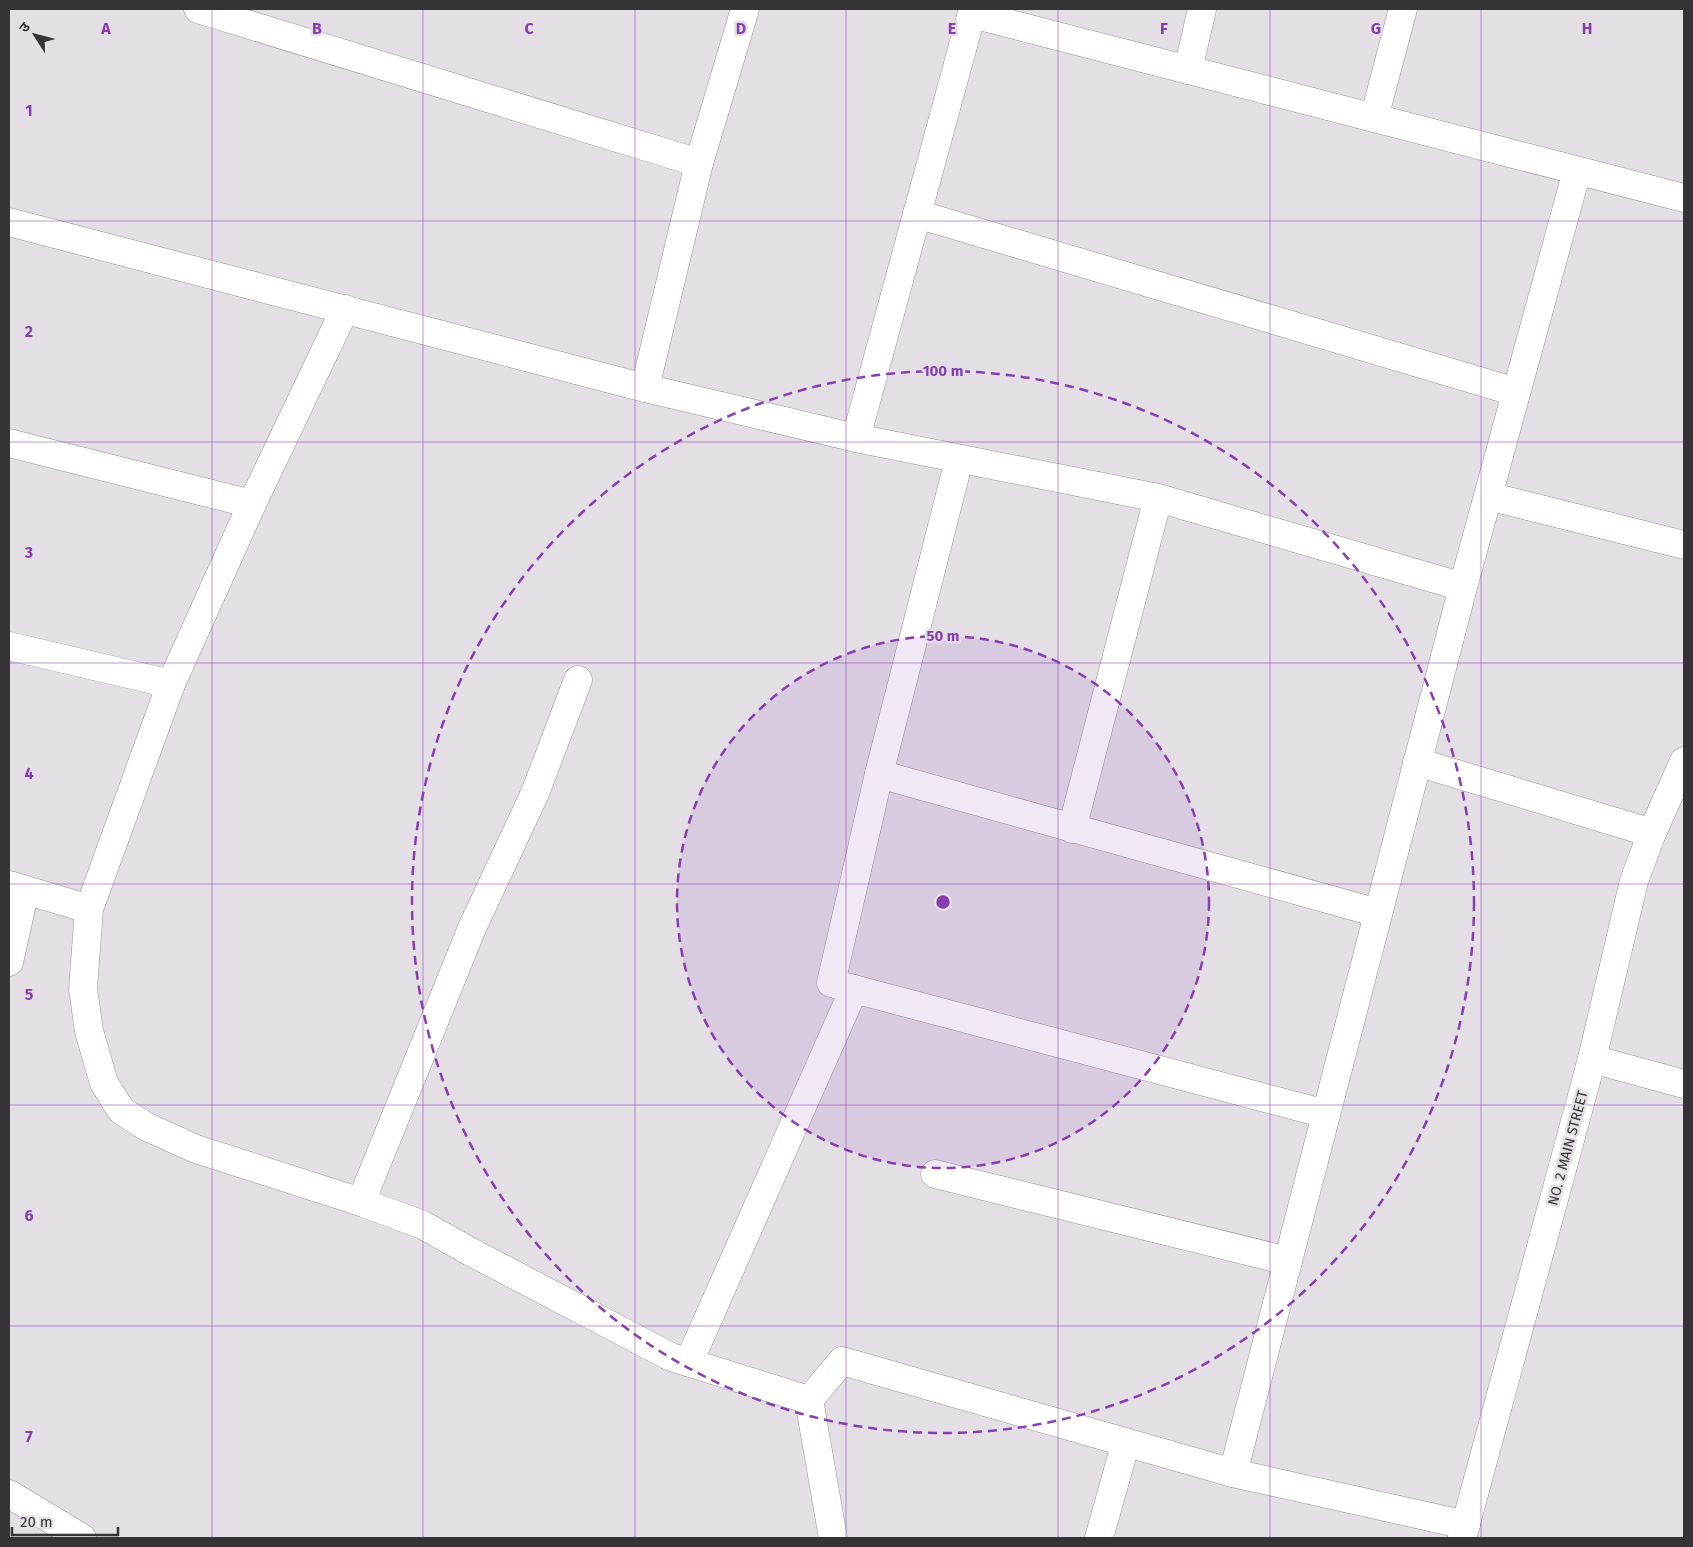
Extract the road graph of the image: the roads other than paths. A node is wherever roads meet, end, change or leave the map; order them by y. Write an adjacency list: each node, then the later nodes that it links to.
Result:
1 (198, 9): 8 (street)
2 (745, 9): 8 (street)
3 (1202, 9): 6 (street)
4 (1403, 9): 7 (street)
5 (973, 11): 6 (street); 11 (street)
6 (1188, 70): 7 (street)
7 (1374, 118): 9 (street)
8 (699, 163): 14 (street)
9 (1577, 171): 10 (street); 15 (street)
10 (1684, 198)
11 (916, 214): 15 (street); 16 (street)
12 (9, 222): 13 (street)
13 (345, 310): 14 (street); 21 (street)
14 (645, 388): 16 (street)
15 (1516, 392): 19 (street)
16 (856, 438): 18 (street)
17 (9, 443): 21 (street)
18 (959, 460): 20 (street); 28 (street)
19 (1488, 496): 22 (street); 23 (street)
20 (1158, 498): 23 (street); 30 (street)
21 (252, 504): 26 (street)
22 (1684, 544)
23 (1463, 587): 27 (street)
24 (9, 646): 26 (street)
25 (578, 680): 41 (street)
26 (171, 684): 33 (street)
27 (1417, 762): 31 (street); 34 (street)
28 (879, 774): 30 (street); 36 (street)
29 (1681, 778): 31 (street, NO. 2 MAIN STREET)
30 (1072, 829): 34 (street)
31 (1652, 832): 37 (street, NO. 2 MAIN STREET)
32 (17, 887): 33 (street); 35 (street)
33 (88, 909): 41 (street)
34 (1378, 913): 39 (street)
35 (9, 962)
36 (854, 989): 39 (street); 43 (street)
37 (1592, 1058): 38 (street); 48 (street, NO. 2 MAIN STREET)
38 (1684, 1084)
39 (1326, 1114): 42 (street)
40 (935, 1174): 42 (street)
41 (360, 1202): 43 (street)
42 (1288, 1261): 46 (street)
43 (689, 1362): 44 (street)
44 (809, 1400): 45 (street); 50 (street)
45 (1126, 1442): 46 (street); 51 (street)
46 (1233, 1472): 48 (street)
47 (9, 1494): 49 (street)
48 (1464, 1532)
49 (82, 1538)
50 (833, 1538)
51 (1099, 1538)

